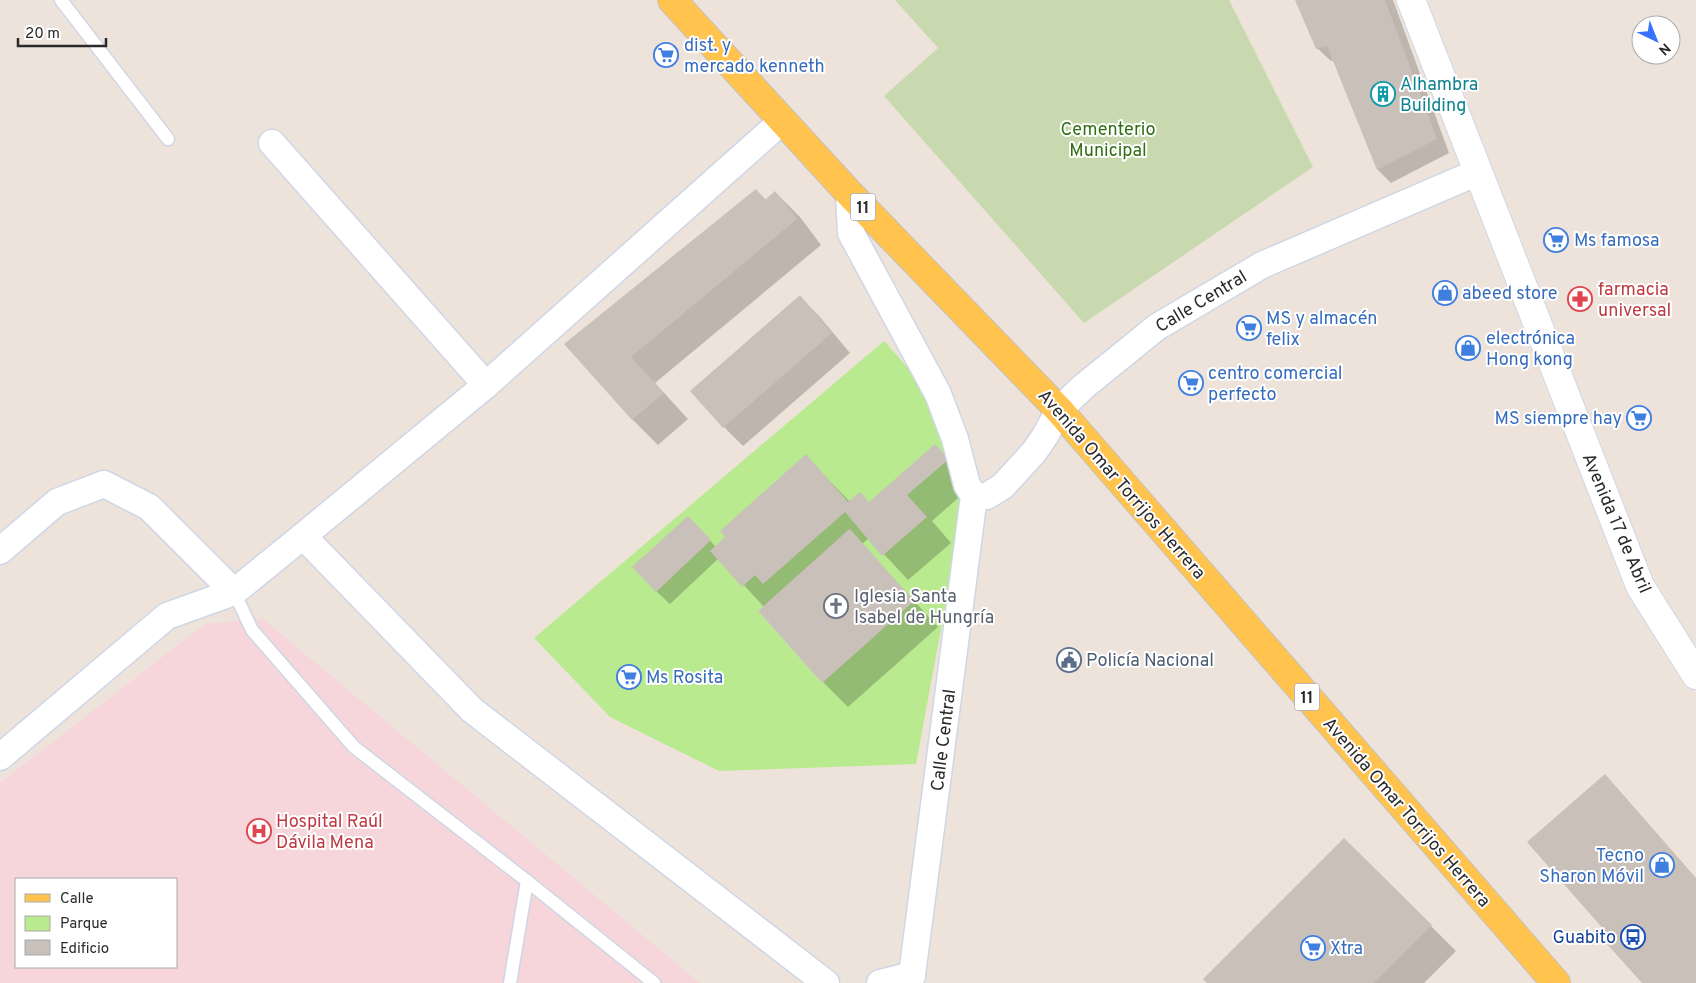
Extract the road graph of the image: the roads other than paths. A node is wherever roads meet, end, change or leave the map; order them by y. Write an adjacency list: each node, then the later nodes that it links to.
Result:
1 (61, 0): 5 (lane)
2 (672, 0): 4 (main road, Avenida Omar Torrijos Herrera / 11)
3 (1411, 0): 7 (street, Avenida 17 de Abril)
4 (782, 121): 8 (main road, Avenida Omar Torrijos Herrera / 11); 9 (street)
5 (168, 139)
6 (272, 143): 9 (street)
7 (1478, 172): 10 (street, Calle Central); 15 (street, Avenida 17 de Abril)
8 (849, 192): 10 (main road, Avenida Omar Torrijos Herrera / 11); 11 (street)
9 (486, 385): 12 (street)
10 (1058, 410): 11 (street, Calle Central); 23 (main road, Avenida Omar Torrijos Herrera / 11)
11 (974, 496): 18 (street, Calle Central)
12 (303, 536): 14 (street); 21 (street)
13 (0, 551): 14 (street)
14 (234, 592): 16 (street); 17 (lane)
15 (1696, 675)
16 (0, 757)
17 (527, 881): 19 (lane); 20 (lane)
18 (911, 979): 22 (street)
19 (510, 983)
20 (654, 983)
21 (826, 983)
22 (880, 983)
23 (1556, 983)

